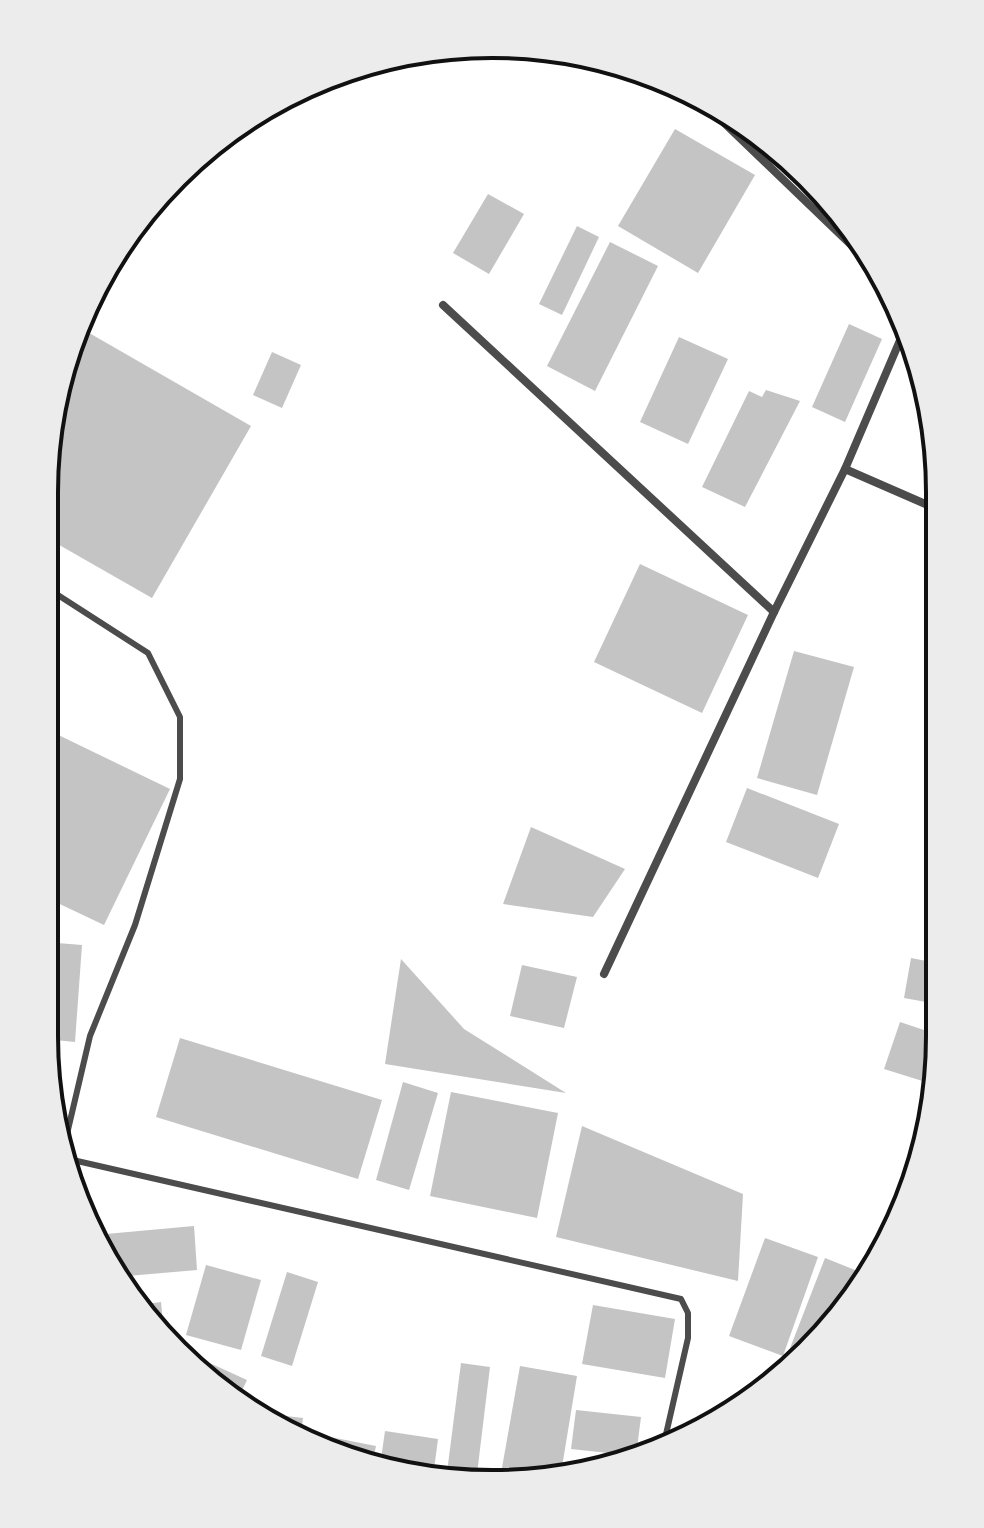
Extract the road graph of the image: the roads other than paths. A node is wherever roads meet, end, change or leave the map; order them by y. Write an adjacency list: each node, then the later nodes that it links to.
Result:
1 (732, 130): 2 (street)
2 (842, 236)
3 (443, 305): 8 (street)
4 (899, 342): 5 (street)
5 (845, 469): 6 (street); 8 (street)
6 (926, 504)
7 (58, 595): 10 (lane)
8 (774, 612): 9 (street)
9 (604, 974)
10 (68, 1129)
11 (77, 1161): 12 (lane)
12 (666, 1433)

